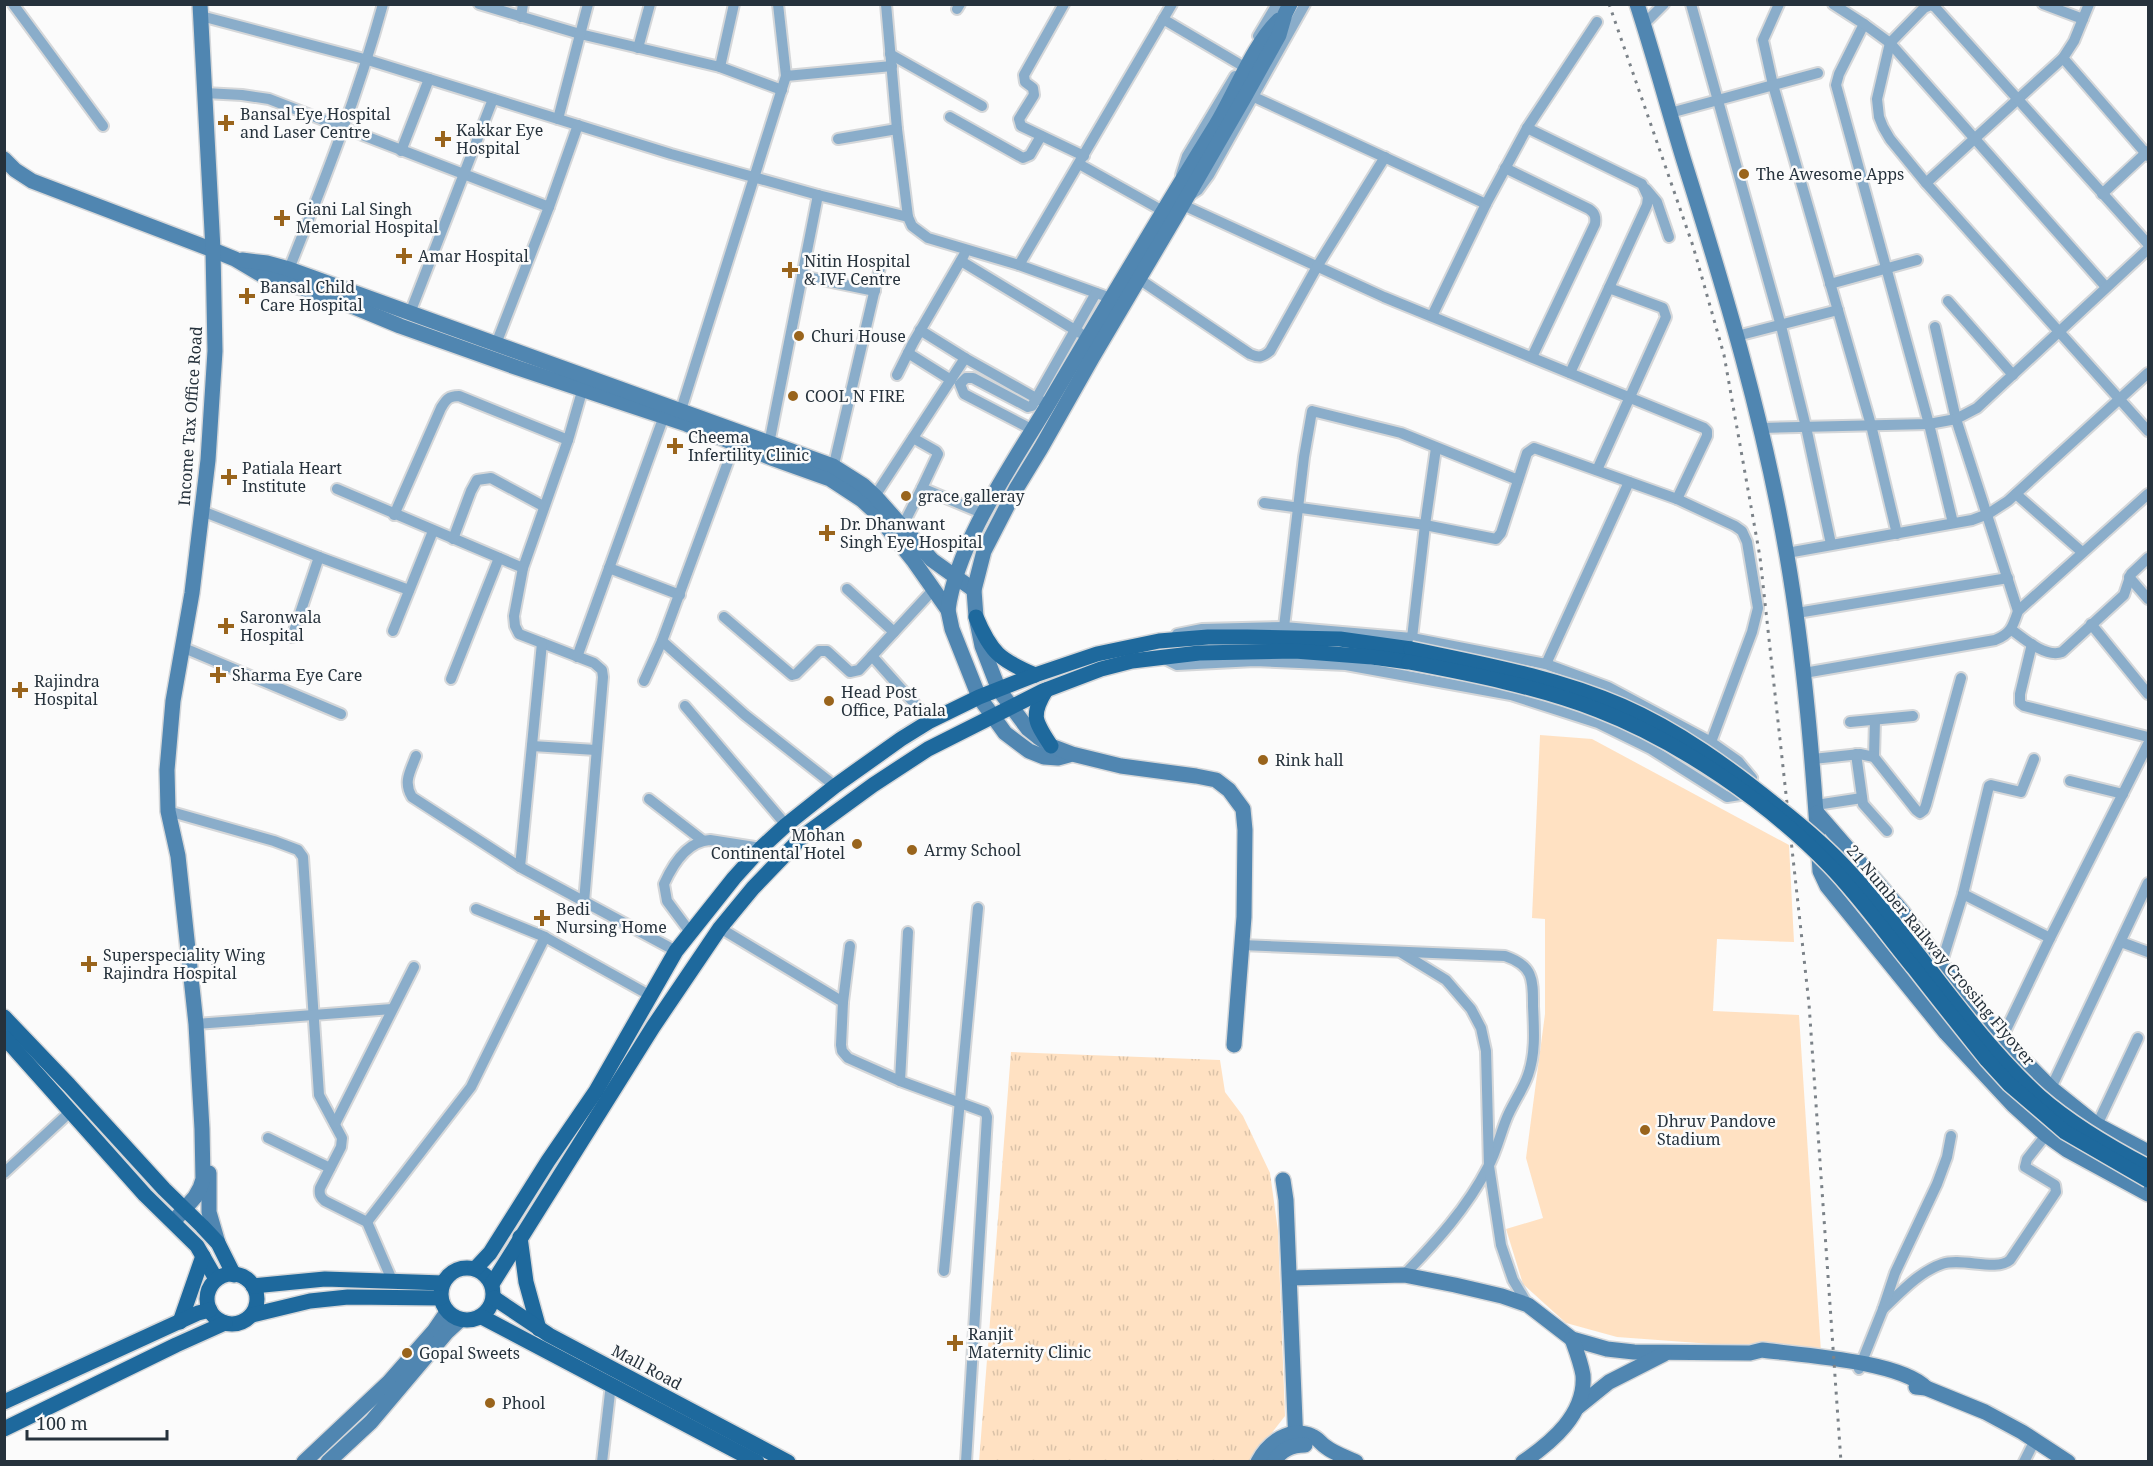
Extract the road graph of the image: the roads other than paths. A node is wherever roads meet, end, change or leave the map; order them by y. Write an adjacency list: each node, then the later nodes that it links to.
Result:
1 (13, 4): 52 (street)
2 (384, 4): 33 (street)
3 (479, 4): 24 (street)
4 (524, 4): 24 (street)
5 (588, 4): 29 (street)
6 (650, 4): 31 (street)
7 (734, 4): 36 (street)
8 (778, 4): 38 (street)
9 (886, 4): 34 (street)
10 (1064, 4): 56 (street)
11 (1172, 4): 25 (street)
12 (1305, 4): 43 (street)
13 (1657, 4): 23 (street)
14 (1664, 4): 23 (street)
15 (1691, 4): 46 (street)
16 (1779, 4): 40 (street)
17 (1833, 4): 20 (street)
18 (2043, 4): 26 (street)
19 (2089, 4): 26 (street)
20 (1846, 7): 28 (street)
21 (1284, 8): 35 (street); 67 (main road); 72 (main road)
22 (201, 10): 33 (street); 42 (main road, Income Tax Office Road)
23 (1641, 16): 48 (main road)
24 (521, 17): 29 (street)
25 (1163, 19): 35 (street); 63 (street)
26 (2083, 19): 32 (street)
27 (1597, 22): 53 (street)
28 (1864, 24): 30 (street); 88 (street)
29 (580, 34): 31 (street); 50 (street)
30 (1890, 43): 44 (street); 58 (street); 68 (street)
31 (638, 48): 36 (street)
32 (2063, 58): 44 (street); 60 (street)
33 (368, 60): 39 (street); 54 (street)
34 (891, 60): 38 (street); 47 (street); 55 (street)
35 (1241, 65): 67 (street)
36 (720, 67): 41 (street)
37 (1818, 73): 40 (street)
38 (786, 76): 41 (street)
39 (429, 79): 45 (street); 59 (street)
40 (1773, 85): 46 (street); 92 (street)
41 (782, 90): 66 (street)
42 (205, 93): 54 (street); 81 (main road, Income Tax Office Road)
43 (1254, 97): 61 (street); 72 (street)
44 (2018, 98): 58 (street); 70 (street)
45 (494, 99): 50 (street); 65 (street)
46 (1718, 100): 48 (street); 101 (street)
47 (982, 106)
48 (1670, 113): 106 (main road)
49 (950, 117): 56 (street)
50 (558, 119): 51 (street)
51 (578, 125): 66 (street); 74 (street)
52 (103, 126)
53 (1527, 128): 64 (street); 69 (street)
54 (344, 129): 59 (street); 89 (street)
55 (897, 129): 57 (street); 76 (street)
56 (1041, 136): 63 (street)
57 (838, 139)
58 (1974, 139): 68 (street); 93 (street)
59 (402, 151): 65 (street)
60 (2148, 153): 70 (street)
61 (1385, 157): 73 (street); 87 (street)
62 (4, 159): 81 (main road)
63 (1082, 160): 75 (street); 86 (street)
64 (1504, 168): 73 (street); 109 (street)
65 (464, 175): 74 (street); 99 (street)
66 (755, 178): 71 (street); 121 (street)
67 (1180, 181): 75 (main road)
68 (1926, 183): 104 (street)
69 (1646, 188): 77 (street); 94 (street)
70 (2102, 194): 78 (street)
71 (818, 195): 76 (street); 90 (street)
72 (1185, 201): 87 (street); 91 (main road)
73 (1486, 204): 100 (street)
74 (549, 207): 107 (street)
75 (1163, 211): 96 (main road)
76 (908, 216): 79 (street)
77 (1669, 237)
78 (2148, 244)
79 (967, 249): 84 (street); 86 (street)
80 (2148, 249): 93 (street)
81 (213, 250): 82 (main road); 148 (main road, Income Tax Office Road)
82 (235, 259): 89 (main road); 116 (main road)
83 (1917, 260): 88 (street)
84 (961, 261): 103 (street); 105 (street)
85 (881, 263): 95 (street)
86 (1019, 265): 96 (street)
87 (1318, 265): 91 (street); 100 (street)
88 (1886, 268): 92 (street); 124 (street)
89 (289, 269): 99 (main road)
90 (802, 276): 95 (street); 133 (street)
91 (1139, 279): 96 (main road)
92 (1830, 284): 98 (street)
93 (2106, 287): 104 (street)
94 (1609, 288): 111 (street); 117 (street)
95 (874, 291): 136 (street)
96 (1110, 298): 105 (main road); 172 (main road)
97 (1948, 301): 114 (street)
98 (1838, 310): 101 (street); 125 (street)
99 (410, 313): 107 (main road)
100 (1432, 316): 109 (street)
101 (1780, 326): 106 (street); 126 (street)
102 (1935, 327): 123 (street)
103 (920, 330): 108 (street); 110 (street)
104 (2061, 331): 114 (street); 118 (street)
105 (1082, 334): 120 (main road)
106 (1737, 336): 127 (main road)
107 (496, 344): 119 (main road)
108 (908, 353): 113 (street); 115 (street)
109 (1532, 357): 111 (street)
110 (965, 358): 115 (street); 120 (street)
111 (1570, 373): 117 (street)
112 (2148, 373): 118 (street)
113 (897, 375)
114 (2013, 375): 123 (street)
115 (951, 380): 130 (street)
116 (583, 388): 119 (main road); 131 (street)
117 (1629, 398): 135 (street); 144 (street)
118 (2121, 399): 129 (street); 141 (street)
119 (638, 401): 121 (main road); 122 (main road)
120 (1043, 402): 128 (main road); 128 (street)
121 (681, 410): 133 (main road)
122 (664, 416): 132 (main road); 165 (street)
123 (1956, 419): 124 (street); 150 (street)
124 (1929, 424): 125 (street); 152 (street)
125 (1871, 425): 126 (street); 156 (street)
126 (1806, 427): 127 (street); 158 (street)
127 (1761, 428): 160 (main road)
128 (1033, 430): 149 (main road)
129 (2148, 431)
130 (912, 438): 139 (street); 143 (street)
131 (568, 440): 146 (street); 151 (street)
132 (735, 444): 136 (main road); 173 (street)
133 (769, 444): 136 (main road)
134 (1436, 448): 137 (street); 147 (street); 153 (street)
135 (1597, 470): 137 (street); 138 (street)
136 (832, 473): 143 (main road); 171 (main road)
137 (1518, 480): 153 (street)
138 (1629, 482): 144 (street); 194 (street)
139 (922, 488): 149 (street); 154 (street)
140 (337, 489): 151 (street)
141 (2016, 494): 150 (street); 159 (street)
142 (2148, 494): 159 (street)
143 (875, 496): 154 (main road)
144 (1677, 499): 214 (street)
145 (1264, 504): 147 (street)
146 (543, 506): 157 (street); 164 (street)
147 (1298, 508): 153 (street); 181 (street)
148 (202, 511): 161 (street); 189 (main road, Income Tax Office Road)
149 (984, 514): 166 (main road)
150 (1988, 514): 152 (street); 168 (street)
151 (394, 515): 155 (street)
152 (1953, 523): 156 (street)
153 (1425, 525): 191 (street)
154 (902, 527): 166 (main road)
155 (432, 531): 157 (street); 170 (street)
156 (1897, 534): 158 (street)
157 (453, 539): 162 (street)
158 (1831, 544): 160 (street)
159 (2082, 552): 176 (street)
160 (1787, 553): 177 (main road)
161 (319, 557): 170 (street); 185 (street)
162 (499, 558): 164 (street); 198 (street)
163 (2148, 558): 167 (street)
164 (523, 568): 187 (street)
165 (609, 568): 173 (street); 193 (street)
166 (954, 577): 172 (main road); 175 (main road)
167 (2130, 577): 174 (street); 180 (street)
168 (2008, 578): 176 (street); 177 (street)
169 (848, 589): 184 (street)
170 (409, 590): 183 (street)
171 (933, 590): 175 (main road); 184 (street)
172 (974, 590): 179 (main road)
173 (680, 595): 186 (street)
174 (2148, 599)
175 (948, 610): 203 (main road)
176 (2018, 611): 182 (street)
177 (1797, 613): 195 (main road)
178 (724, 616): 192 (street)
179 (976, 617): 196 (main road); 200 (main road)
180 (2091, 624): 188 (street); 202 (street)
181 (1284, 627): 190 (street); 191 (street)
182 (2012, 630): 188 (street); 195 (street)
183 (393, 631)
184 (894, 632): 192 (street)
185 (291, 637)
186 (662, 641): 199 (street); 227 (street)
187 (542, 644): 193 (street); 215 (street)
188 (2032, 644): 213 (street)
189 (184, 648): 206 (street); 232 (main road, Income Tax Office Road)
190 (1160, 649): 191 (main road, 21 Number Railway Crossing Flyover); 196 (main road); 201 (main road); 218 (street)
191 (1411, 650): 194 (street); 278 (main road, 21 Number Railway Crossing Flyover, bridge); 282 (main road, 21 Number Railway Crossing Flyover, bridge)
192 (872, 656): 211 (street)
193 (577, 657): 219 (street)
194 (1546, 664): 209 (street)
195 (1804, 673): 224 (main road)
196 (1035, 675): 200 (main road)
197 (1961, 678): 223 (street)
198 (451, 679)
199 (644, 681)
200 (999, 690): 203 (main road); 205 (main road)
201 (1046, 690): 205 (main road); 216 (main road)
202 (2148, 694)
203 (979, 697): 207 (main road); 211 (main road)
204 (685, 706): 233 (street)
205 (1011, 708): 207 (main road); 216 (main road)
206 (341, 714)
207 (992, 716): 220 (main road); 243 (main road)
208 (1913, 716): 210 (street)
209 (1666, 717): 214 (street); 218 (street)
210 (1875, 720): 212 (street); 223 (street)
211 (930, 721): 227 (main road)
212 (1850, 722)
213 (2148, 737)
214 (1711, 742): 218 (street)
215 (532, 746): 219 (street); 237 (street)
216 (1051, 746): 220 (main road)
217 (2147, 748): 228 (street)
218 (1651, 749)
219 (596, 750): 240 (street)
220 (1072, 754): 249 (main road)
221 (1856, 754): 223 (street); 224 (street); 229 (street)
222 (416, 756): 237 (street)
223 (1874, 757)
224 (1813, 759): 231 (main road)
225 (2034, 759): 239 (street)
226 (2070, 781): 228 (street)
227 (835, 786): 233 (main road)
228 (2123, 794): 247 (street)
229 (1862, 798): 231 (street); 234 (street)
230 (649, 799): 235 (street)
231 (1816, 809): 254 (main road); 272 (main road)
232 (168, 811): 259 (street); 261 (main road, Income Tax Office Road)
233 (786, 825): 236 (main road)
234 (1887, 831)
235 (702, 840): 236 (street); 244 (street)
236 (761, 848): 244 (main road)
237 (520, 867): 240 (street)
238 (2148, 884): 248 (street)
239 (1963, 894): 247 (street); 254 (street)
240 (584, 902): 251 (street)
241 (978, 908): 268 (street)
242 (476, 909): 246 (street)
243 (720, 928): 257 (street); 287 (main road)
244 (690, 932): 251 (main road)
245 (908, 932): 266 (street)
246 (546, 937): 256 (street); 286 (street)
247 (2049, 938): 263 (street)
248 (2121, 942): 253 (street); 267 (street)
249 (1241, 945): 252 (street); 265 (main road)
250 (850, 946): 257 (street)
251 (676, 951): 256 (main road)
252 (1399, 951): 277 (street); 277 (street)
253 (2148, 952)
254 (1941, 965): 263 (main road)
255 (414, 967): 258 (street)
256 (651, 996): 290 (main road)
257 (843, 1002): 266 (street)
258 (392, 1010): 259 (street); 270 (street)
259 (315, 1014): 261 (street); 270 (street)
260 (4, 1017): 284 (main road)
261 (196, 1024): 276 (main road, Income Tax Office Road)
262 (4, 1037): 269 (main road)
263 (2002, 1038): 267 (main road)
264 (2138, 1038): 271 (street)
265 (1234, 1046)
266 (900, 1081): 268 (street)
267 (2051, 1088): 271 (main road)
268 (961, 1105): 291 (street); 322 (street)
269 (70, 1112): 280 (street); 285 (main road)
270 (335, 1124): 279 (street)
271 (2097, 1125): 275 (main road)
272 (2046, 1135): 283 (main road); 301 (street)
273 (1951, 1136): 301 (street)
274 (268, 1138): 279 (street)
275 (2148, 1152)
276 (203, 1153): 284 (main road); 288 (main road)
277 (1489, 1166): 293 (street); 300 (street)
278 (2148, 1167)
279 (330, 1168): 286 (street)
280 (4, 1173)
281 (1283, 1180): 294 (main road)
282 (2148, 1180)
283 (2148, 1194)
284 (184, 1209): 285 (main road); 288 (main road)
285 (174, 1221): 289 (main road)
286 (367, 1222): 296 (street)
287 (520, 1237): 298 (main road); 307 (main road)
288 (218, 1243): 292 (main road)
289 (203, 1256): 295 (main road); 305 (main road)
290 (475, 1269): 298 (main road); 299 (main road)
291 (944, 1271)
292 (234, 1275): 295 (main road); 297 (main road)
293 (1404, 1275): 294 (main road); 300 (main road)
294 (1290, 1278): 315 (main road)
295 (216, 1279): 302 (main road)
296 (392, 1281): 297 (main road); 299 (main road)
297 (253, 1287): 303 (main road)
298 (493, 1291): 304 (main road); 307 (main road, Mall Road)
299 (448, 1303): 303 (main road); 304 (main road); 317 (main road); 318 (main road)
300 (1528, 1305): 308 (main road)
301 (1883, 1309): 310 (street)
302 (210, 1310): 305 (main road); 306 (main road)
303 (252, 1315): 306 (main road)
304 (482, 1317): 311 (main road, Mall Road)
305 (180, 1322): 312 (main road)
306 (225, 1323): 314 (main road)
307 (539, 1329): 321 (main road, Mall Road)
308 (1572, 1339): 309 (main road); 313 (main road)
309 (1670, 1351): 310 (main road); 313 (main road)
310 (1860, 1366): 316 (main road)
311 (611, 1384): 319 (street); 320 (main road, Mall Road)
312 (4, 1402)
313 (1576, 1409): 326 (main road)
314 (4, 1429)
315 (1295, 1439): 323 (main road); 324 (main road); 325 (main road)
316 (2035, 1440): 327 (street); 328 (main road)
317 (304, 1461)
318 (328, 1461)
319 (602, 1461)
320 (754, 1461)
321 (788, 1461)
322 (966, 1461)
323 (1258, 1461)
324 (1274, 1461)
325 (1356, 1461)
326 (1523, 1461)
327 (2024, 1461)
328 (2068, 1461)

